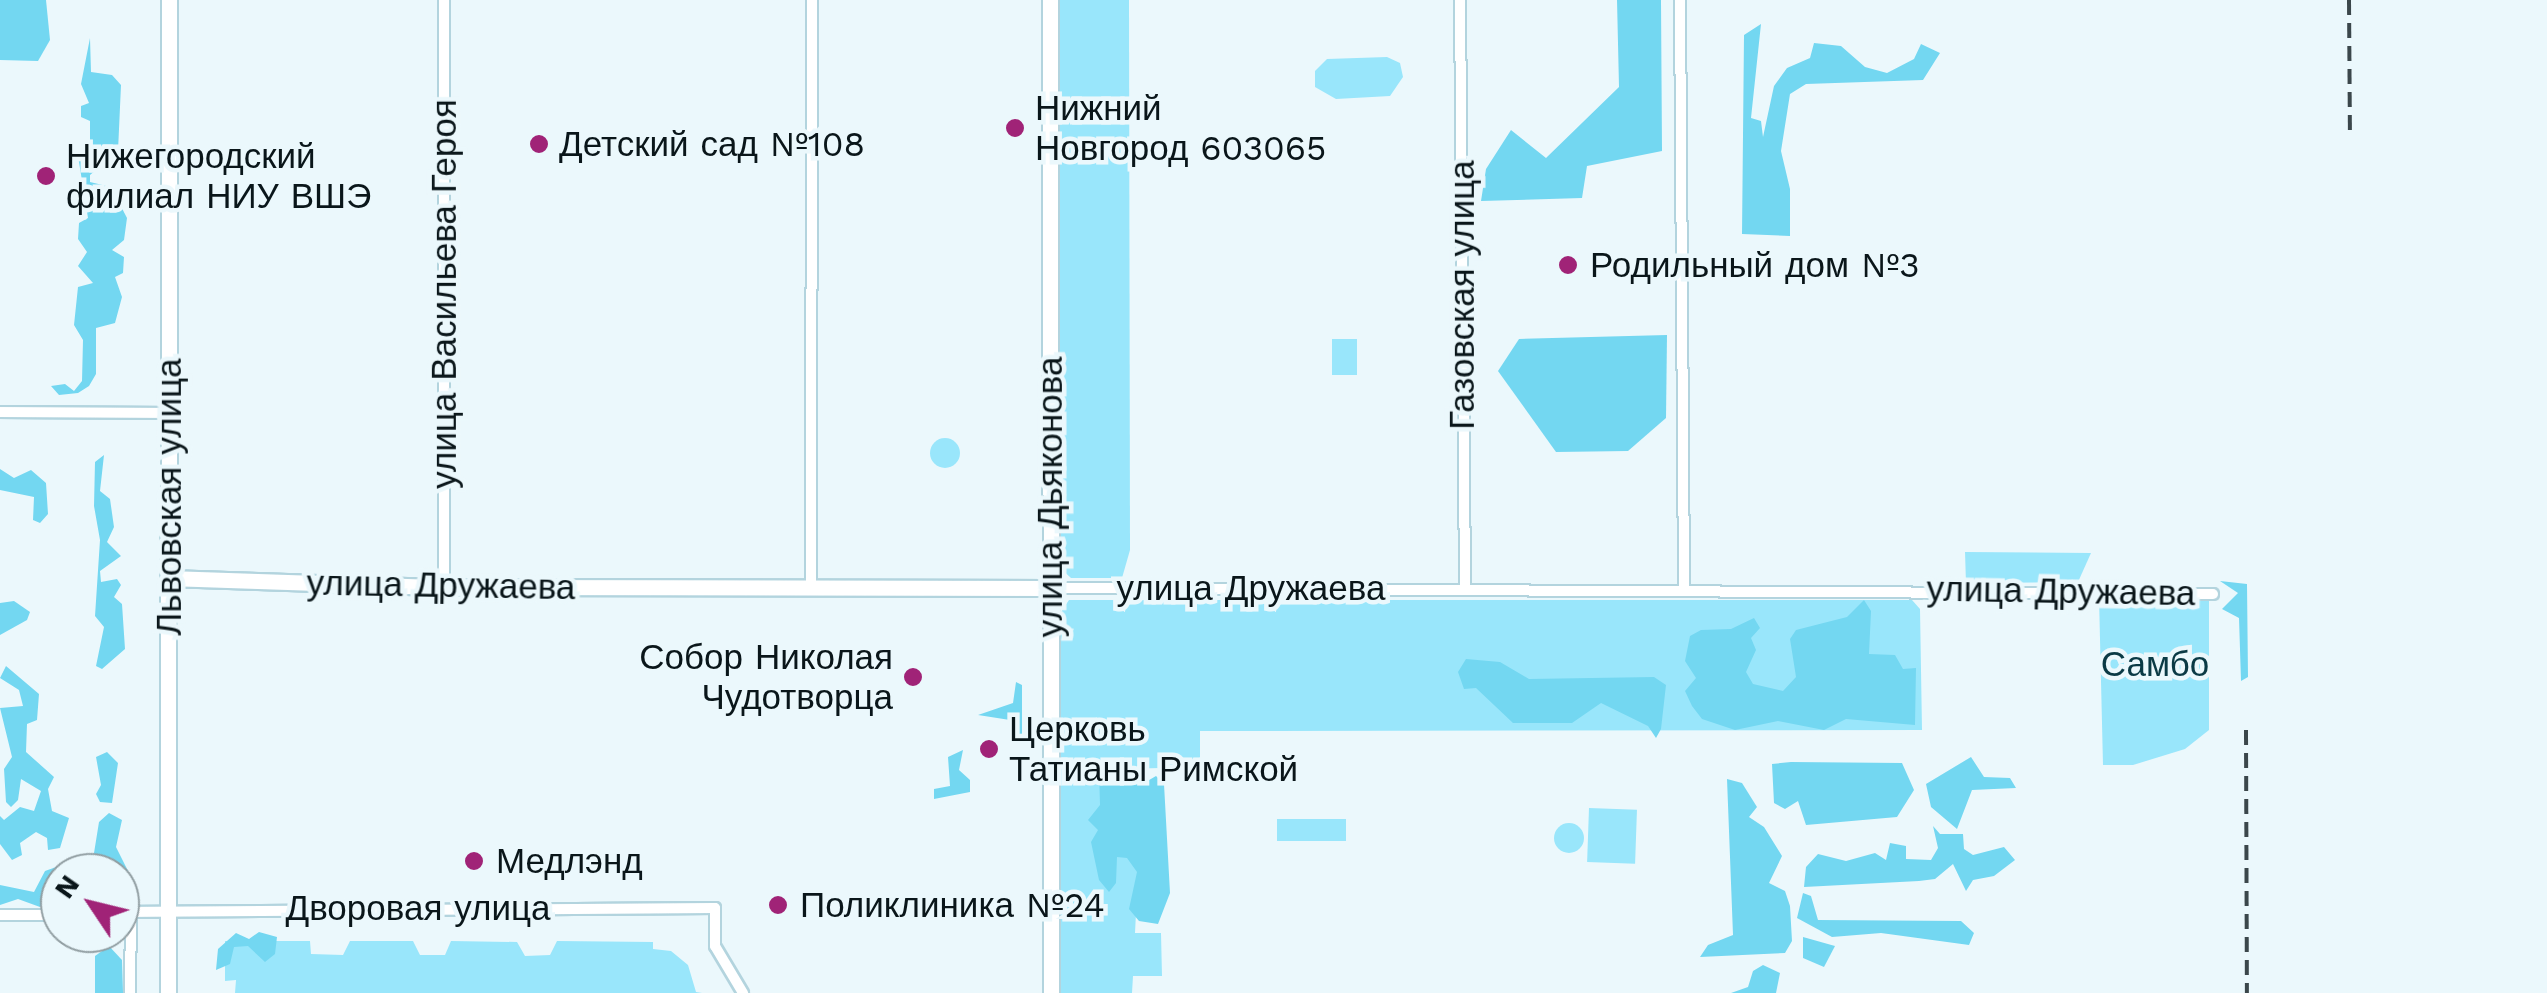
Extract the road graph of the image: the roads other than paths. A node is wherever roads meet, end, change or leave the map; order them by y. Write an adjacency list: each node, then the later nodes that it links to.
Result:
1 (169, 0): 8 (main road, Львовская улица)
2 (444, 0): 11 (street, улица Васильева Героя)
3 (812, 0): 12 (street)
4 (1050, 0): 13 (main road, улица Дьяконова)
5 (1460, 0): 14 (street, Газовская улица)
6 (1680, 0): 10 (street)
7 (0, 412): 8 (street)
8 (168, 413): 9 (main road, Львовская улица)
9 (168, 578): 11 (main road, улица Дружаева); 16 (main road, Львовская улица)
10 (1684, 586): 14 (street, улица Дружаева); 15 (street, улица Дружаева)
11 (444, 587): 12 (main road, улица Дружаева)
12 (811, 588): 13 (main road, улица Дружаева)
13 (1050, 588): 14 (street, улица Дружаева); 24 (main road, улица Дьяконова)
14 (1465, 589)
15 (2213, 594)
16 (168, 910): 17 (street, Дворовая улица); 22 (main road, Львовская улица); 23 (street, Дворовая улица)
17 (140, 911)
18 (40, 914): 19 (street)
19 (0, 915)
20 (128, 953): 21 (street)
21 (130, 993)
22 (168, 993)
23 (743, 993)
24 (1051, 993)

